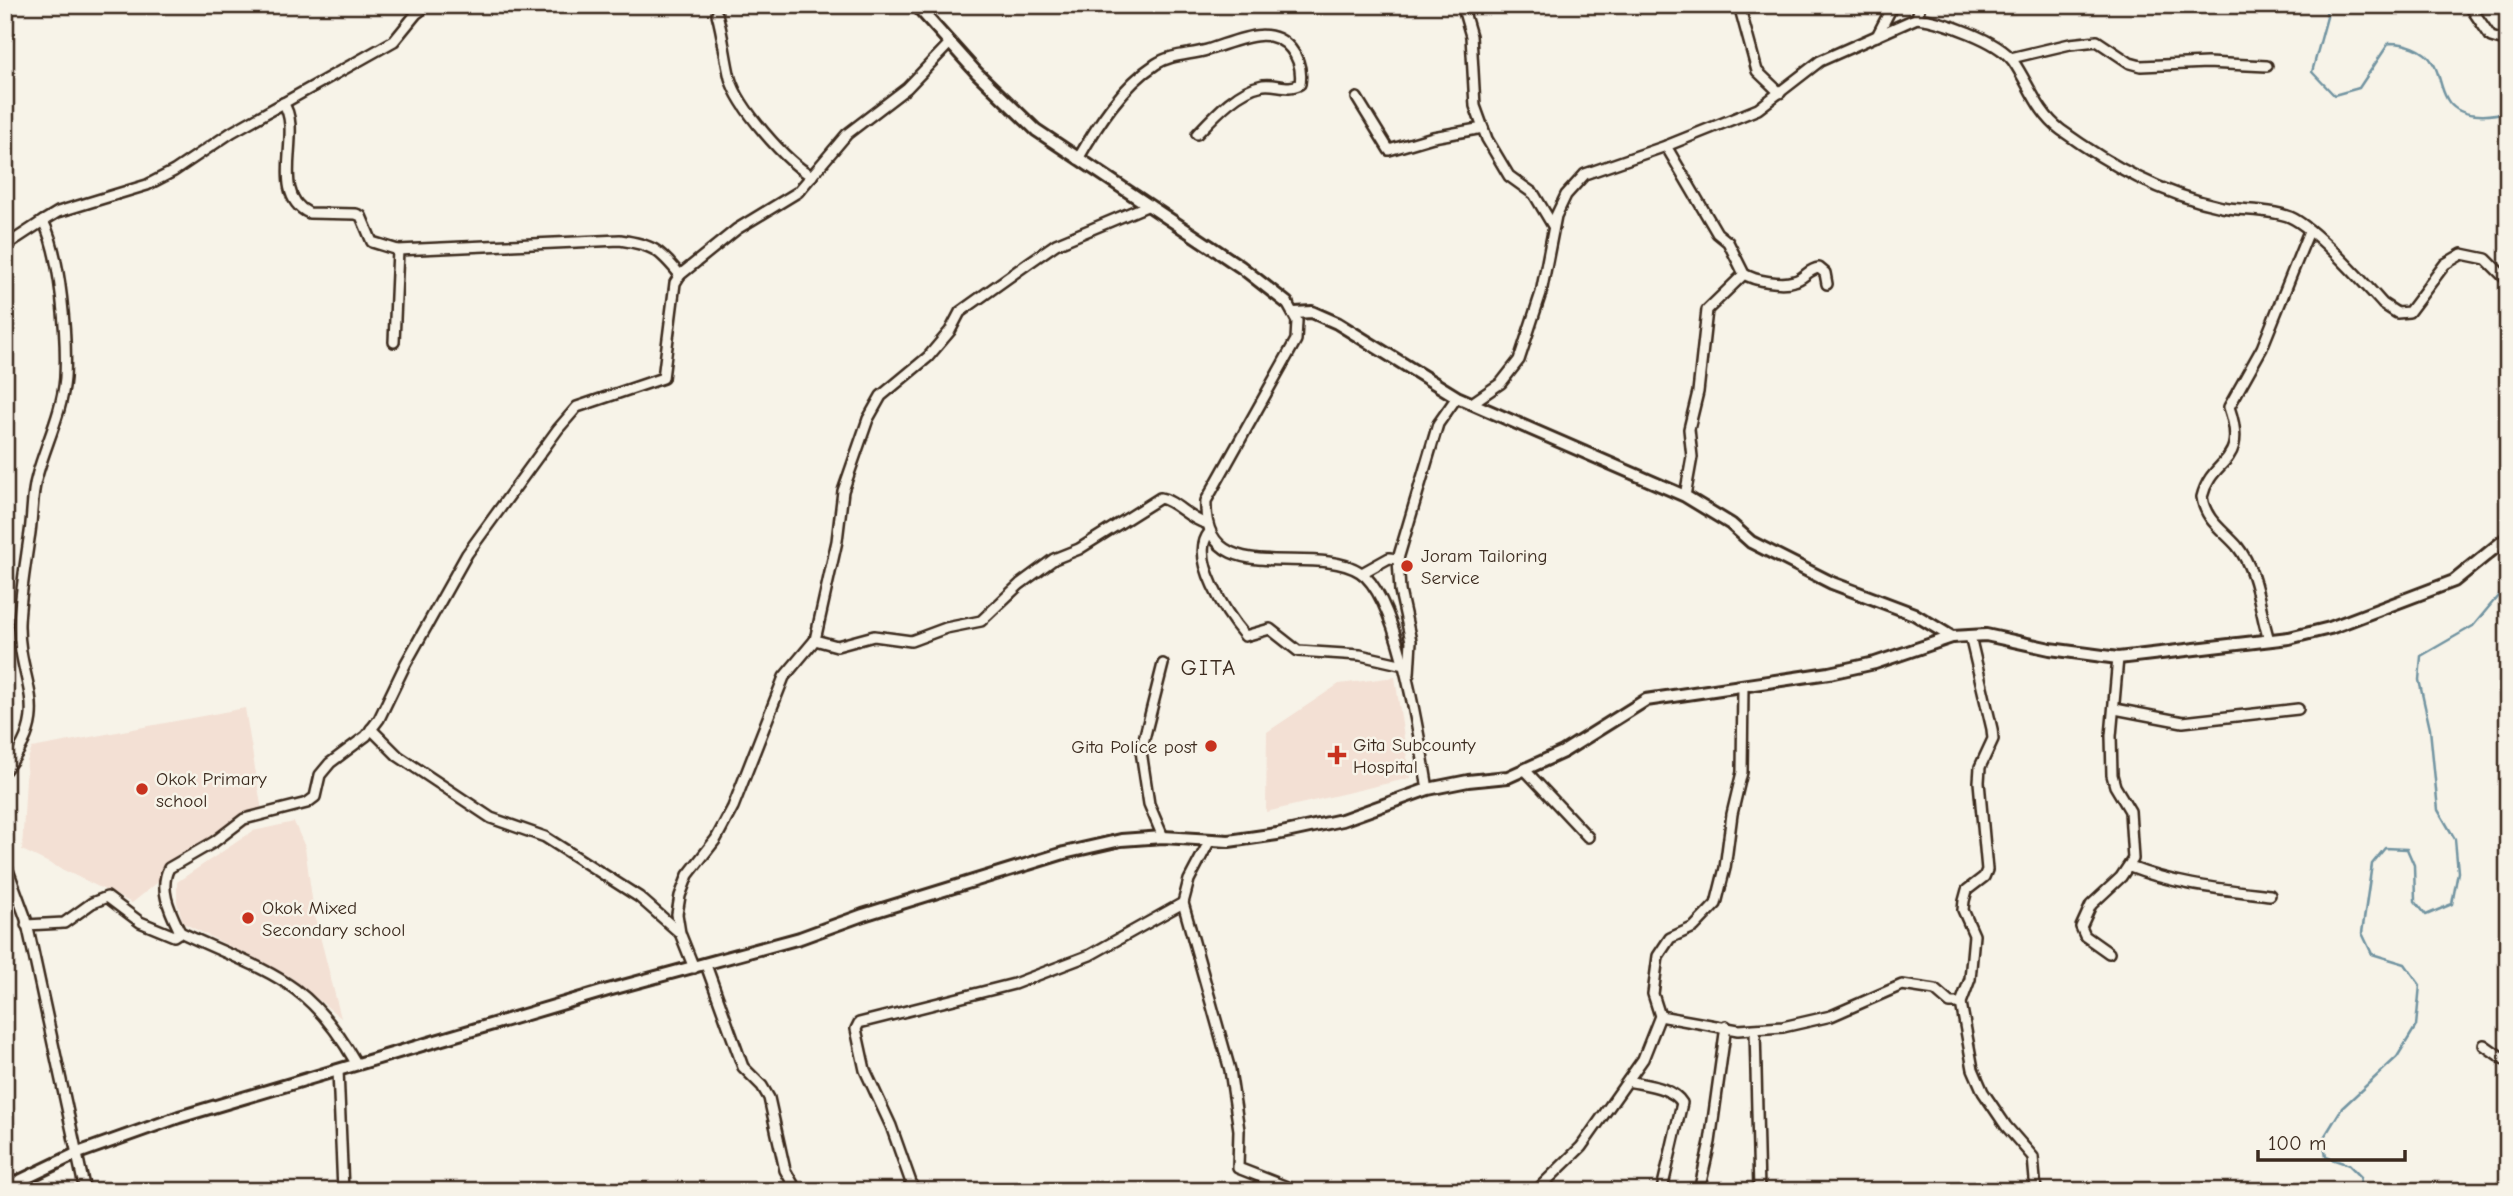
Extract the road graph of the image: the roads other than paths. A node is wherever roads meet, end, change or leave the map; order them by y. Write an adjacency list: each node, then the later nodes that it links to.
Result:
1 (428, 5): 18 (street)
2 (916, 5): 13 (street)
3 (1462, 5): 19 (street)
4 (1739, 5): 16 (street)
5 (1920, 5): 9 (street)
6 (2469, 5): 12 (street)
7 (1892, 6): 10 (street); 11 (street)
8 (717, 14): 23 (street)
9 (1917, 18): 10 (street); 14 (street)
10 (1900, 23): 11 (street)
11 (1877, 36): 16 (street)
12 (2508, 42)
13 (949, 44): 22 (street); 23 (street)
14 (2011, 58): 15 (street); 27 (street)
15 (2267, 66)
16 (1780, 93): 21 (street)
17 (1357, 98): 19 (street)
18 (283, 103): 25 (street); 29 (street)
19 (1483, 128): 26 (street)
20 (1197, 134): 22 (street)
21 (1666, 146): 26 (street); 30 (street)
22 (1078, 159): 24 (street)
23 (812, 176): 31 (street)
24 (1149, 205): 34 (street); 46 (street)
25 (43, 220): 28 (street); 56 (street)
26 (1553, 226): 38 (street)
27 (2309, 231): 32 (street); 47 (street)
28 (5, 246)
29 (398, 250): 31 (street); 36 (street)
30 (1744, 274): 33 (street); 39 (street)
31 (680, 275): 55 (street)
32 (2508, 281)
33 (1827, 284)
34 (1287, 303): 35 (street)
35 (1295, 313): 37 (street); 40 (street)
36 (394, 342)
37 (1457, 397): 38 (street); 42 (street)
38 (1472, 403): 39 (street)
39 (1685, 496): 45 (street)
40 (1207, 528): 43 (street); 46 (street); 50 (street)
41 (2508, 537): 47 (street)
42 (1398, 559): 43 (street); 51 (street)
43 (1362, 573): 50 (street)
44 (1970, 636): 45 (street); 48 (street); 72 (street)
45 (1952, 638): 52 (street)
46 (815, 640): 68 (street)
47 (2269, 640): 48 (street)
48 (2118, 657): 53 (street)
49 (1163, 664): 59 (street)
50 (1404, 665): 51 (street)
51 (1408, 683): 58 (street)
52 (1743, 686): 57 (street); 73 (street)
53 (2115, 709): 54 (street); 63 (street)
54 (2298, 709)
55 (371, 729): 67 (street); 68 (street)
56 (5, 770)
57 (1525, 771): 58 (street); 60 (street)
58 (1428, 789): 61 (street)
59 (1163, 837): 61 (street); 70 (street)
60 (1588, 837)
61 (1209, 842): 65 (street)
62 (5, 862): 66 (street)
63 (2130, 867): 64 (street); 69 (street)
64 (2270, 895)
65 (1183, 903): 87 (street); 88 (street)
66 (26, 925): 67 (street); 81 (street)
67 (180, 932): 78 (street)
68 (680, 933): 71 (street)
69 (2109, 953)
70 (706, 965): 71 (street); 86 (street)
71 (694, 968): 78 (street)
72 (1961, 1003): 75 (street); 92 (street)
73 (1660, 1016): 74 (street); 80 (street)
74 (1726, 1026): 75 (street); 82 (street)
75 (1755, 1030): 91 (street)
76 (2484, 1045): 77 (street)
77 (2508, 1062)
78 (356, 1063): 79 (street)
79 (338, 1070): 81 (street); 85 (street)
80 (1628, 1082): 89 (street); 90 (street)
81 (79, 1153): 83 (street); 84 (street)
82 (1701, 1182)
83 (5, 1188)
84 (85, 1191)
85 (343, 1191)
86 (797, 1191)
87 (914, 1191)
88 (1297, 1191)
89 (1536, 1191)
90 (1664, 1191)
91 (1759, 1191)
92 (2036, 1191)

